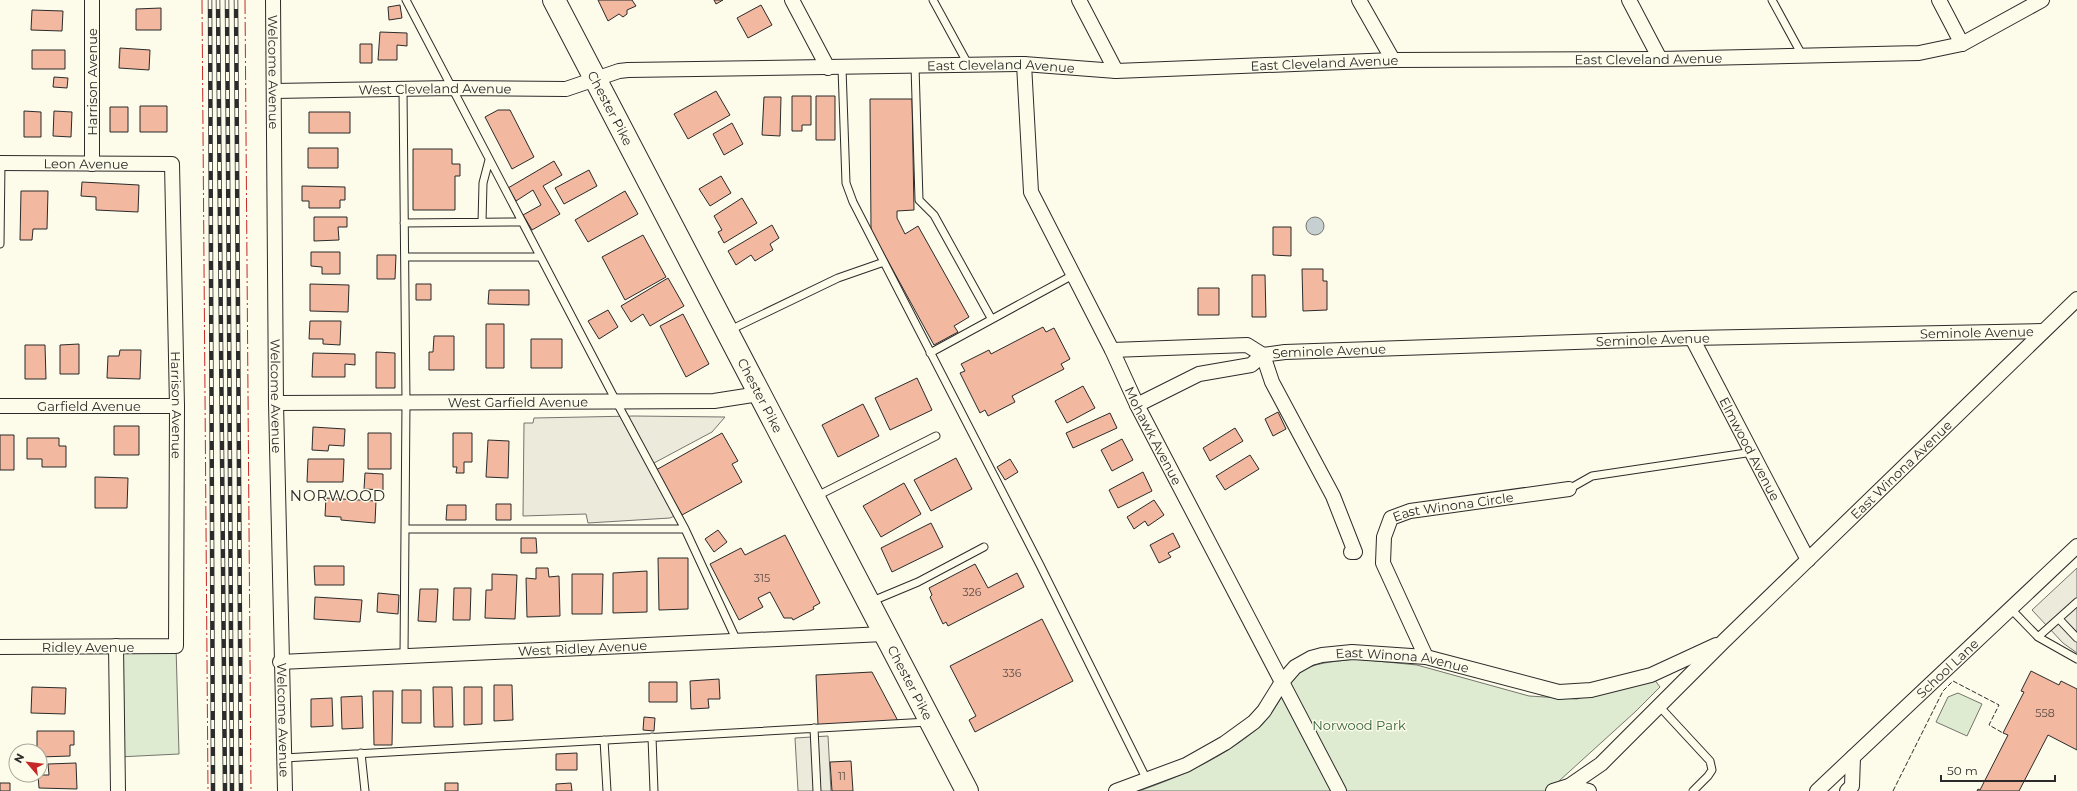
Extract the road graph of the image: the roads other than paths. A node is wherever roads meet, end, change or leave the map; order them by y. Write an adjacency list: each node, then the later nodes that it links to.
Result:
1 (92, 0): 29 (street, Harrison Avenue)
2 (273, 0): 26 (street, Welcome Avenue)
3 (406, 0): 24 (lane)
4 (554, 0): 23 (main road, Chester Pike)
5 (792, 0): 20 (street)
6 (933, 0): 19 (lane)
7 (1079, 0): 22 (street)
8 (1359, 0): 16 (street)
9 (1629, 0): 15 (street)
10 (1772, 0): 14 (lane)
11 (1939, 0): 13 (street)
12 (2042, 0): 13 (street, East Cleveland Avenue)
13 (1962, 44): 14 (street, East Cleveland Avenue)
14 (1802, 56): 15 (street, East Cleveland Avenue)
15 (1660, 59): 16 (street, East Cleveland Avenue)
16 (1392, 60): 22 (street, East Cleveland Avenue)
17 (1024, 64): 19 (street, East Cleveland Avenue); 22 (street, East Cleveland Avenue); 38 (street, Mohawk Avenue)
18 (915, 66): 19 (street, East Cleveland Avenue); 21 (street, East Cleveland Avenue); 40 (lane)
19 (969, 66)
20 (828, 68): 21 (street, East Cleveland Avenue); 23 (street, East Cleveland Avenue)
21 (842, 68): 37 (lane)
22 (1116, 71)
23 (596, 80): 24 (street, West Cleveland Avenue); 42 (main road, Chester Pike)
24 (452, 88): 25 (street, West Cleveland Avenue); 27 (lane)
25 (402, 89): 26 (street, West Cleveland Avenue); 33 (lane)
26 (274, 91): 50 (street, Welcome Avenue)
27 (489, 160): 31 (lane); 32 (lane)
28 (1, 163): 29 (street, Leon Avenue); 34 (lane)
29 (92, 164): 30 (street, Leon Avenue)
30 (172, 164): 53 (street, Harrison Avenue)
31 (482, 222): 32 (lane); 33 (lane)
32 (522, 222): 36 (lane)
33 (404, 223): 35 (lane)
34 (0, 244)
35 (404, 256): 36 (lane); 49 (lane)
36 (540, 257): 48 (lane)
37 (884, 262): 42 (lane); 45 (lane)
38 (1073, 275): 40 (lane); 44 (street, Mohawk Avenue)
39 (2077, 299): 41 (street, East Winona Avenue)
40 (991, 318): 45 (lane)
41 (2043, 331): 43 (street, Seminole Avenue); 63 (street, East Winona Avenue)
42 (726, 332): 47 (main road, Chester Pike)
43 (1692, 338): 46 (street, Seminole Avenue); 55 (street, Elmwood Avenue)
44 (1112, 350): 46 (street, Seminole Avenue); 51 (street, Mohawk Avenue)
45 (930, 353): 89 (lane)
46 (1263, 355): 51 (street, Seminole Avenue); 62 (street, Seminole Avenue)
47 (759, 394): 48 (street, West Garfield Avenue); 57 (main road, Chester Pike)
48 (616, 401): 49 (street, West Garfield Avenue); 59 (lane)
49 (406, 402): 50 (street, West Garfield Avenue); 58 (lane)
50 (276, 403): 79 (street, Welcome Avenue)
51 (1137, 405): 80 (street, Mohawk Avenue)
52 (0, 406): 53 (street, Garfield Avenue)
53 (177, 406): 74 (street, Harrison Avenue)
54 (936, 436): 57 (lane)
55 (1753, 452): 56 (lane); 63 (street, Elmwood Avenue)
56 (1568, 490): 77 (street, East Winona Circle)
57 (813, 498): 65 (main road, Chester Pike)
58 (405, 529): 59 (lane); 76 (lane)
59 (685, 529): 72 (lane)
60 (2077, 546): 66 (street, School Lane)
61 (984, 547): 65 (lane)
62 (1351, 552)
63 (1808, 560): 71 (street, East Winona Avenue)
64 (2077, 602): 67 (lane)
65 (868, 603): 68 (main road, Chester Pike)
66 (2010, 608): 69 (lane); 87 (street, School Lane)
67 (2058, 619): 69 (lane); 70 (lane)
68 (884, 634): 72 (street, West Ridley Avenue); 82 (main road, Chester Pike)
69 (2038, 637): 78 (lane)
70 (2077, 638)
71 (1725, 640): 77 (street, East Winona Avenue); 81 (street, East Winona Avenue)
72 (738, 641): 76 (street, West Ridley Avenue)
73 (116, 646): 74 (street, Ridley Avenue); 75 (street, Ridley Avenue); 91 (street)
74 (176, 646)
75 (0, 647)
76 (404, 656): 79 (street, West Ridley Avenue)
77 (1426, 658): 80 (street, East Winona Avenue)
78 (2077, 660)
79 (280, 662): 88 (street, Welcome Avenue)
80 (1282, 682): 89 (street, East Winona Avenue); 99 (street, Mohawk Avenue)
81 (1659, 706): 90 (street, East Winona Avenue); 102 (lane)
82 (931, 722): 83 (lane); 97 (main road, Chester Pike)
83 (814, 728): 84 (lane); 96 (lane)
84 (652, 737): 85 (lane); 95 (lane)
85 (604, 740): 86 (lane); 94 (lane)
86 (361, 753): 88 (lane); 93 (lane)
87 (1853, 757): 103 (street, School Lane); 104 (street)
88 (284, 758): 92 (street, Welcome Avenue)
89 (1147, 780): 98 (street, East Winona Avenue)
90 (1569, 786): 100 (street, East Winona Avenue); 101 (street)
91 (118, 791)
92 (285, 791)
93 (365, 791)
94 (607, 791)
95 (654, 791)
96 (817, 791)
97 (967, 791)
98 (1116, 791)
99 (1339, 791)
100 (1553, 791)
101 (1589, 791)
102 (1693, 791)
103 (1817, 791)
104 (1847, 791)

